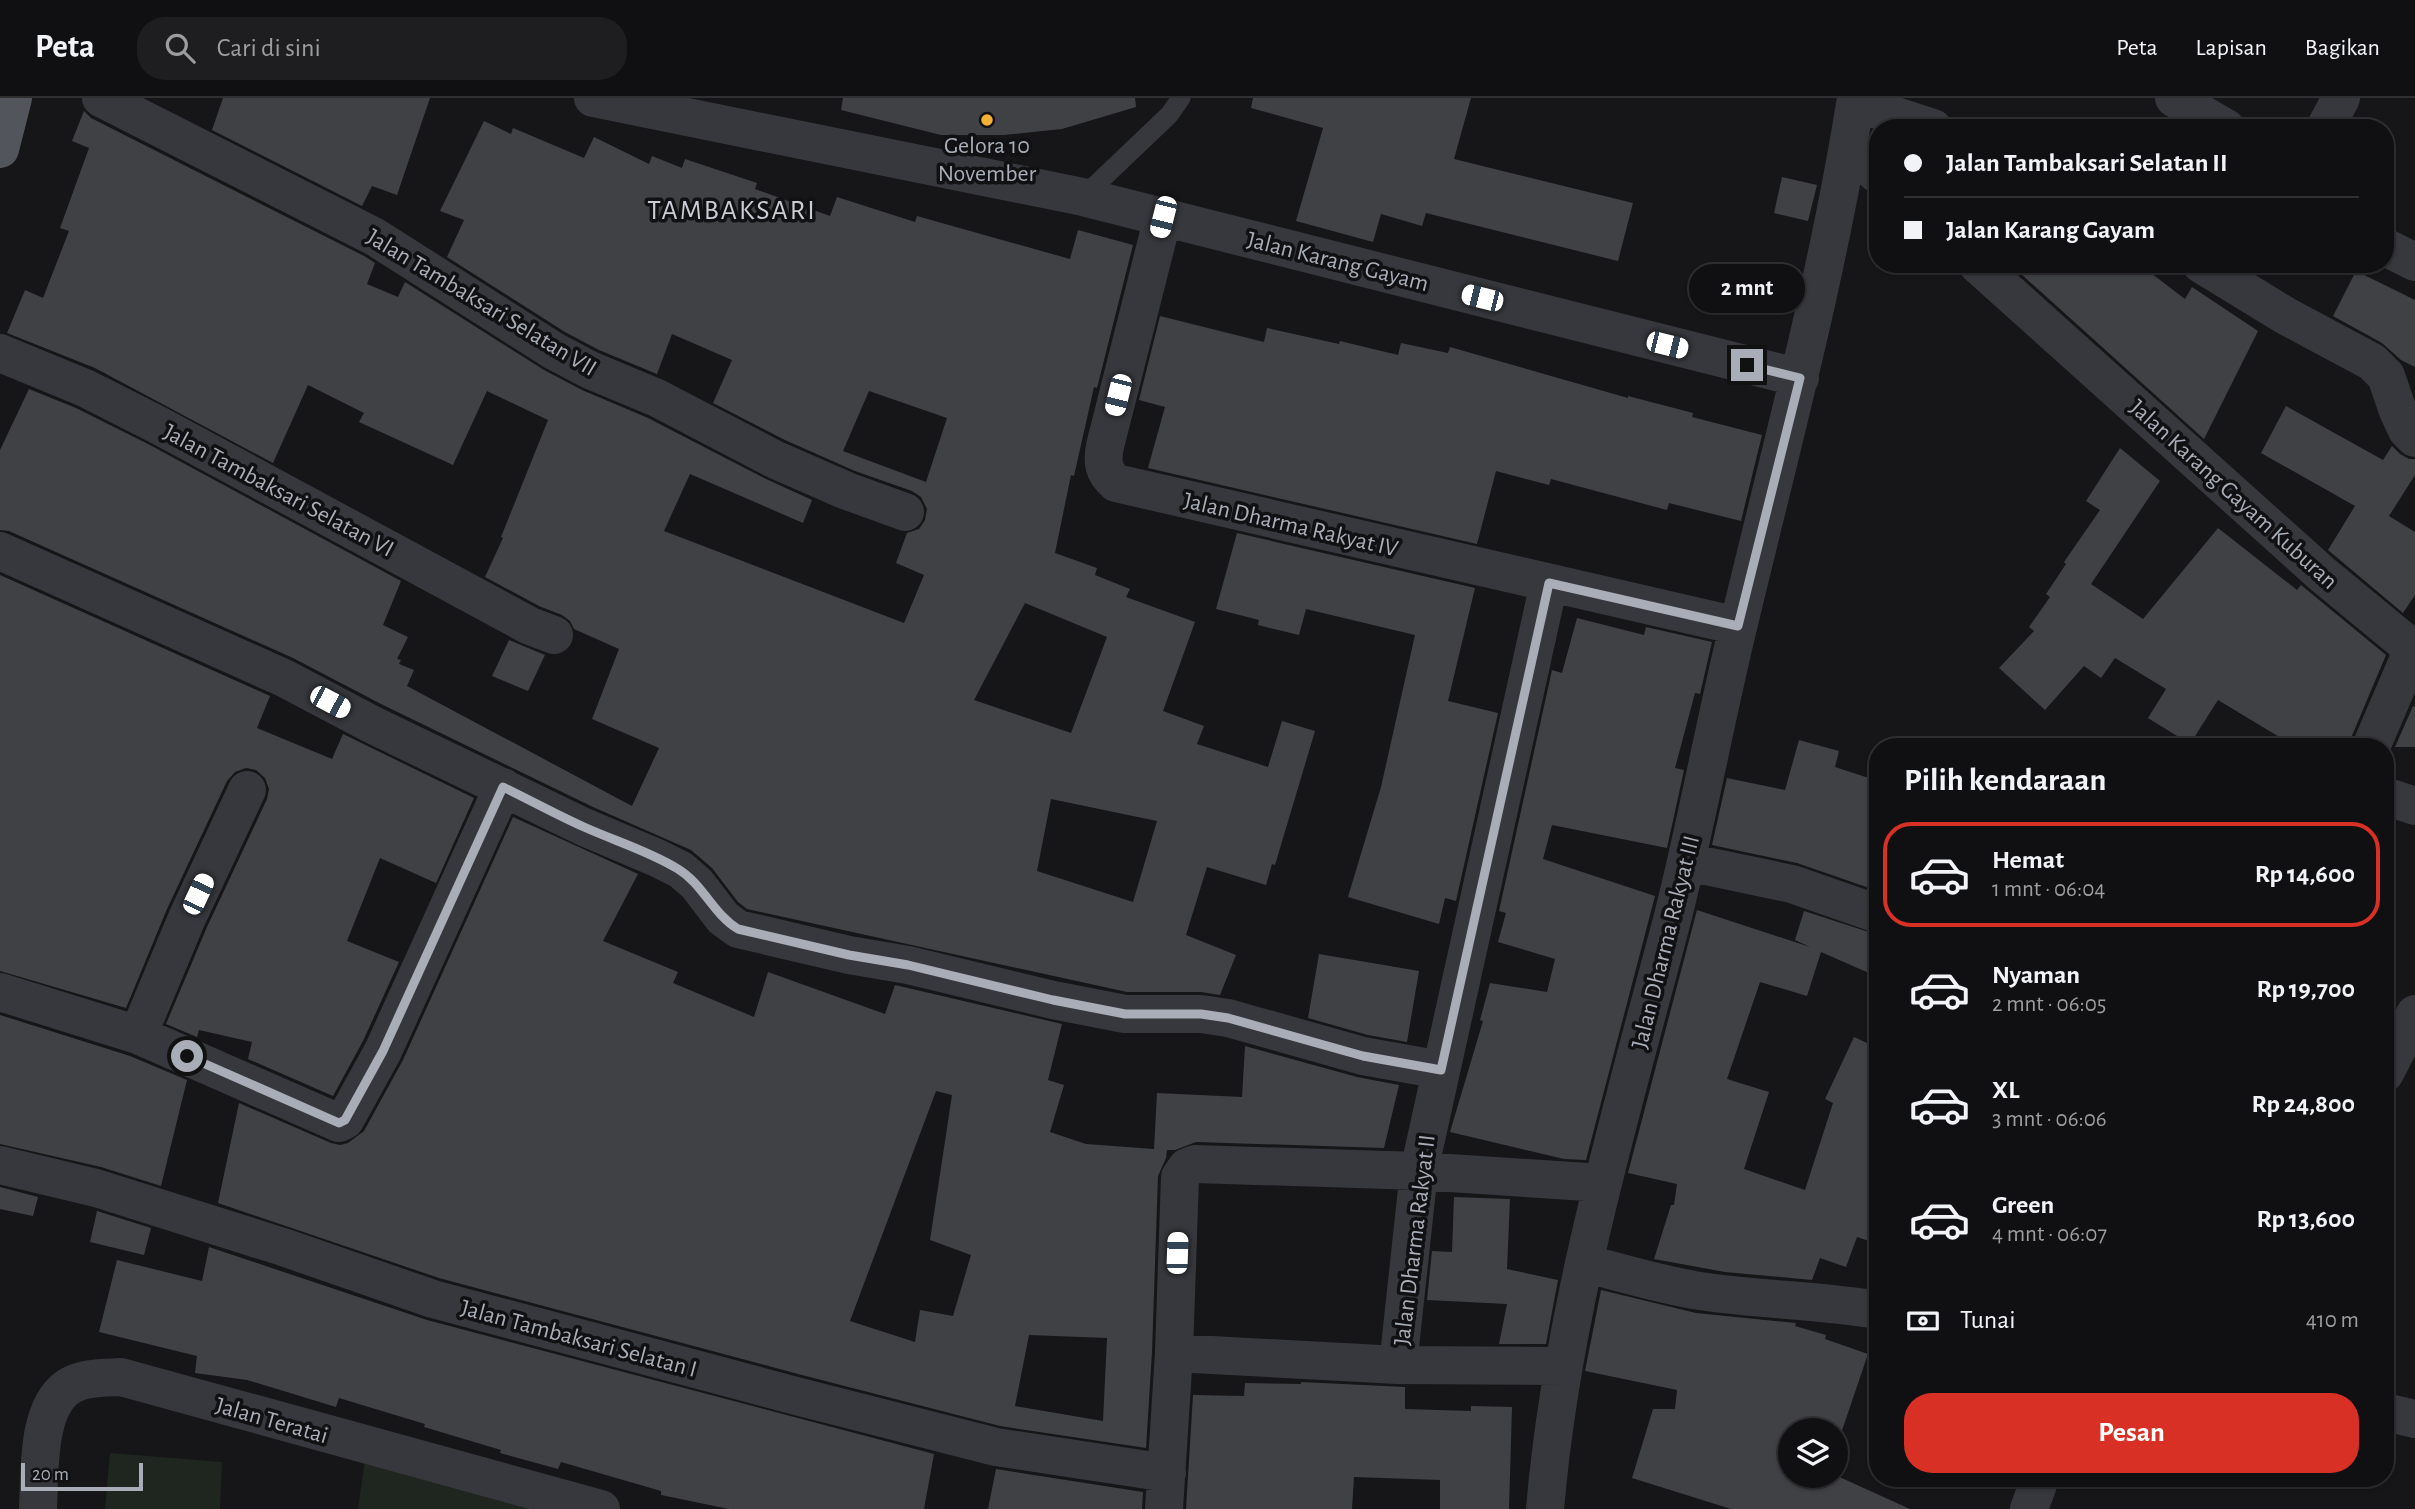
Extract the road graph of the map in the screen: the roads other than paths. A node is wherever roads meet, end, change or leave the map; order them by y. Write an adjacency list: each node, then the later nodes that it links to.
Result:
1 (13, 98): 12 (main road)
2 (101, 98): 23 (street, Jalan Tambaksari Selatan VII)
3 (593, 98): 14 (street, Jalan Karang Gayam)
4 (1181, 98): 14 (lane)
5 (2174, 98): 9 (street)
6 (2341, 98): 10 (street)
7 (1856, 101): 8 (street); 11 (street)
8 (1907, 119)
9 (2210, 119)
10 (2330, 119)
11 (1848, 148): 13 (street); 21 (street)
12 (0, 149)
13 (1869, 167)
14 (1083, 197): 15 (street, Jalan Karang Gayam)
15 (1163, 217): 21 (street, Jalan Karang Gayam); 25 (street, Jalan Dharma Rakyat IV)
16 (2394, 252): 17 (street)
17 (2415, 262)
18 (1988, 273): 28 (street, Jalan Karang Gayam Kuburan)
19 (2245, 276): 22 (street)
20 (0, 353): 27 (street, Jalan Tambaksari Selatan VI)
21 (1800, 378): 26 (street, Jalan Dharma Rakyat III)
22 (2415, 438)
23 (905, 512)
24 (0, 551): 30 (street)
25 (1549, 583): 26 (street, Jalan Dharma Rakyat IV); 42 (street, Jalan Dharma Rakyat II)
26 (1738, 626): 34 (street, Jalan Dharma Rakyat III)
27 (554, 635)
28 (2414, 649): 29 (street, Jalan Karang Gayam Kuburan)
29 (2375, 738)
30 (503, 787): 40 (street); 42 (street)
31 (247, 790): 40 (street)
32 (2394, 799): 33 (street)
33 (2415, 806)
34 (1687, 862): 35 (street); 45 (street, Jalan Dharma Rakyat III)
35 (1869, 911)
36 (0, 992): 40 (street)
37 (2394, 1003): 38 (street)
38 (2415, 1007)
39 (2415, 1014): 41 (street)
40 (138, 1035)
41 (2394, 1055)
42 (1441, 1070): 44 (street, Jalan Dharma Rakyat II)
43 (0, 1165): 54 (street, Jalan Tambaksari Selatan I)
44 (1419, 1171): 45 (street); 48 (street); 49 (street, Jalan Dharma Rakyat II)
45 (1604, 1183): 46 (street, Jalan Dharma Rakyat III)
46 (1584, 1264): 47 (street); 50 (street, Jalan Dharma Rakyat III)
47 (1869, 1308)
48 (1174, 1353): 49 (street); 54 (street)
49 (1398, 1365): 50 (street)
50 (1564, 1366): 57 (street, Jalan Dharma Rakyat III)
51 (2394, 1414): 52 (street)
52 (2415, 1419)
53 (2037, 1487): 58 (street)
54 (1166, 1491)
55 (38, 1509): 56 (street, Jalan Teratai)
56 (601, 1509)
57 (1545, 1509)
58 (2029, 1509)

